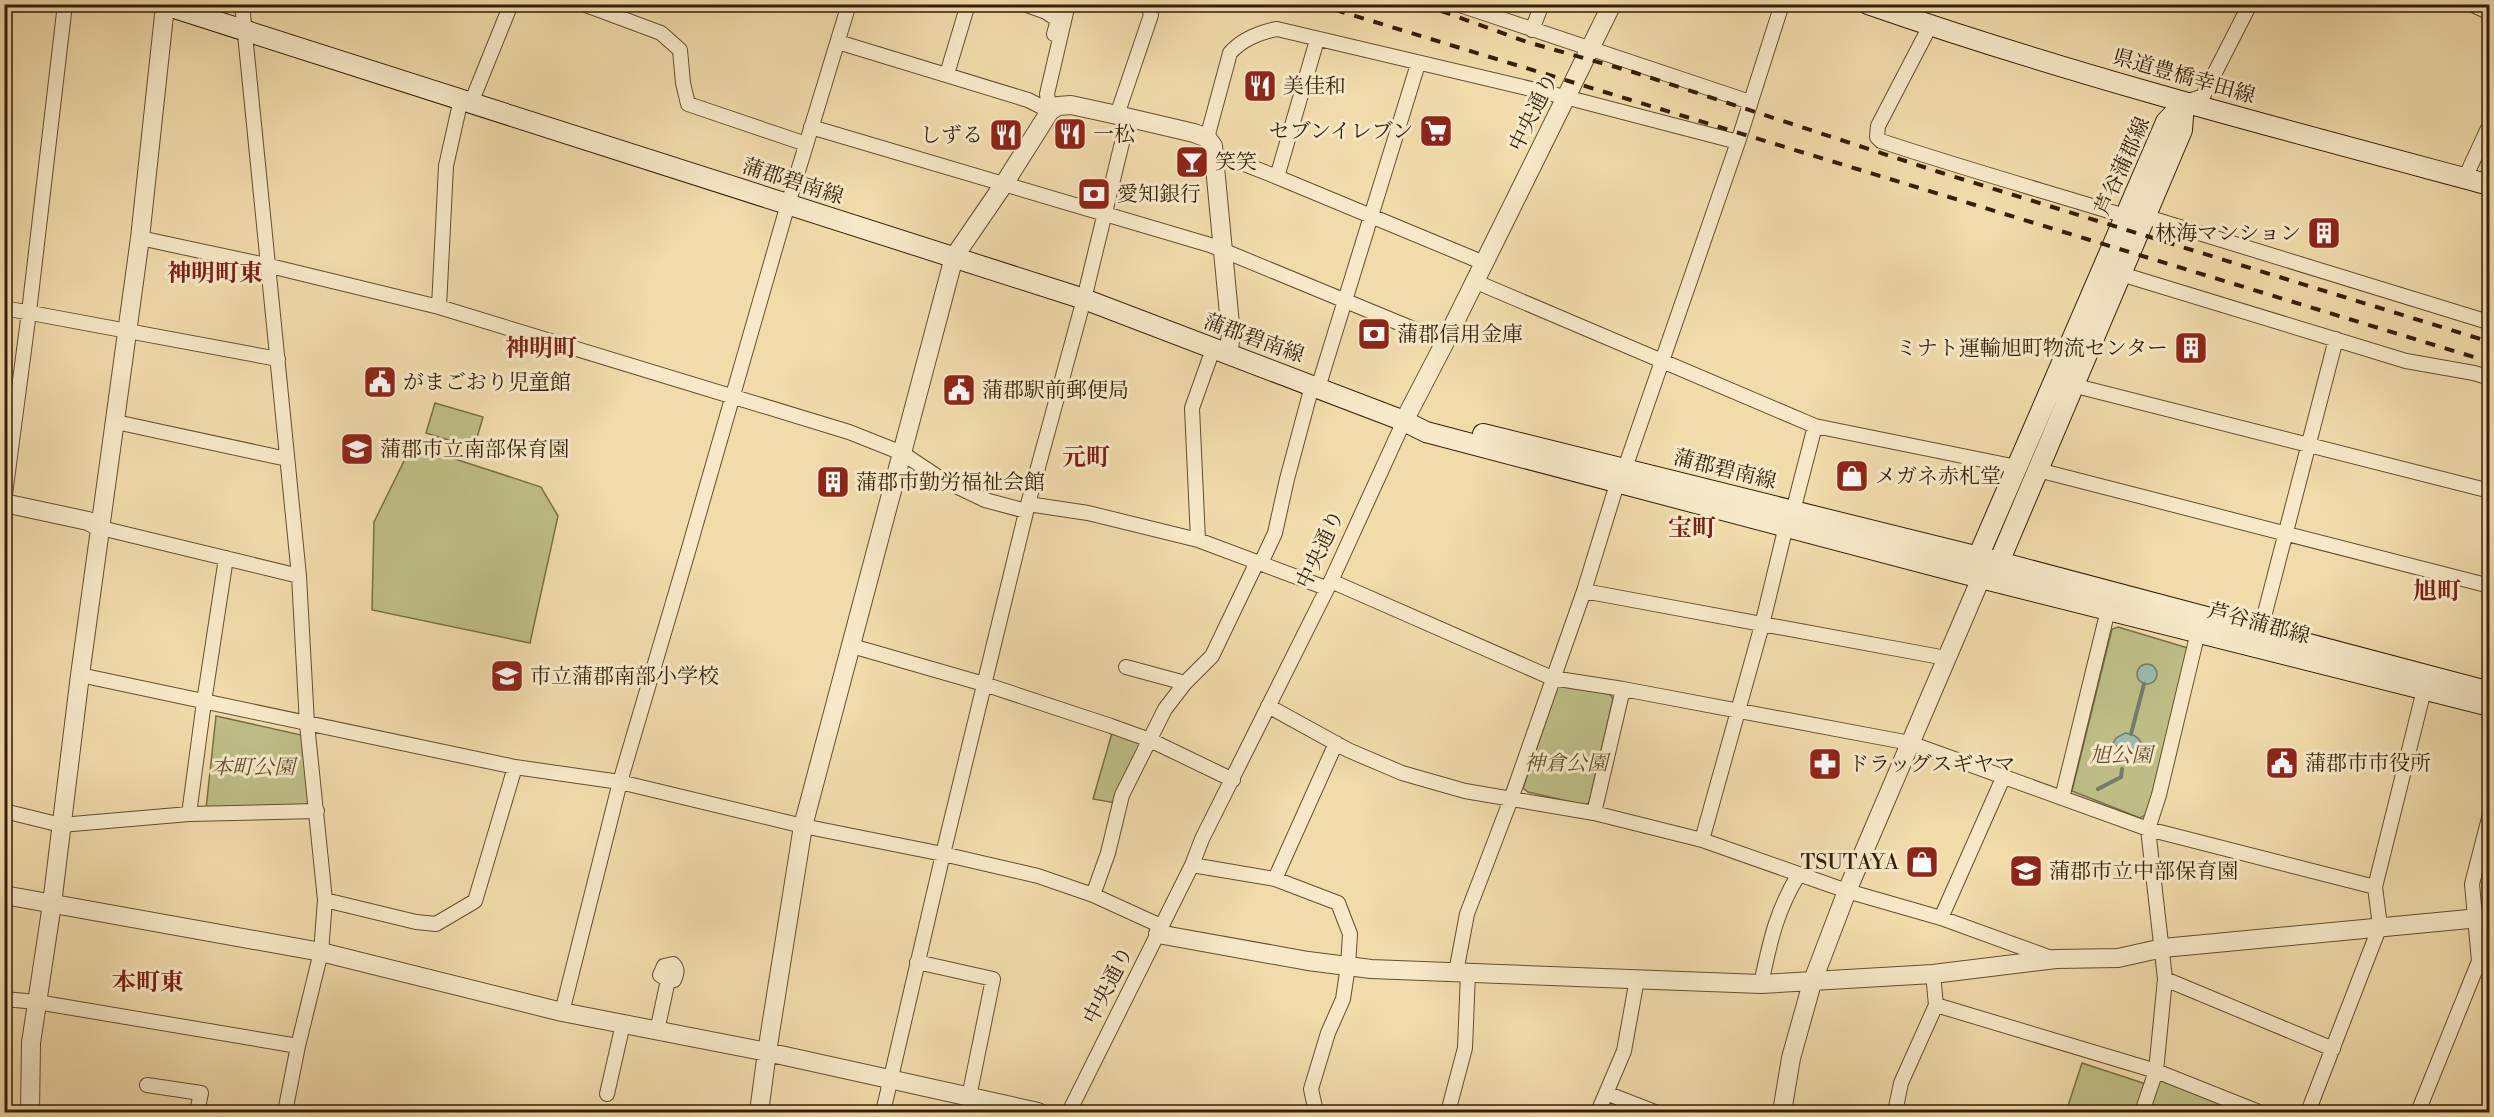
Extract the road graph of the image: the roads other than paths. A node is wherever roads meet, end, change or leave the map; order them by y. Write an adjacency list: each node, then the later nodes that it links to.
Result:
1 (64, 4): 60 (street)
2 (242, 4): 20 (street)
3 (511, 4): 29 (street)
4 (584, 4): 38 (street)
5 (849, 4): 23 (street)
6 (969, 4): 27 (street)
7 (1024, 4): 26 (street)
8 (1068, 4): 26 (street)
9 (1148, 4): 33 (street)
10 (1542, 4): 21 (street)
11 (1612, 4): 24 (street, 中央通り)
12 (1782, 4): 30 (street)
13 (1868, 4): 19 (main road, 県道豊橋幸田線)
14 (2250, 4): 31 (street)
15 (2471, 4): 18 (street)
16 (164, 5): 20 (main road, 蒲郡碧南線); 49 (street)
17 (1463, 6): 21 (street)
18 (2490, 13)
19 (1930, 26): 31 (main road, 県道豊橋幸田線); 46 (street)
20 (245, 30): 29 (main road, 蒲郡碧南線); 53 (street)
21 (1532, 30): 24 (street)
22 (1317, 40): 25 (street); 36 (street); 40 (street)
23 (838, 42): 27 (street); 35 (street)
24 (1589, 50): 28 (street, 中央通り); 30 (street)
25 (1418, 64): 28 (street); 47 (street)
26 (1054, 66): 32 (street)
27 (947, 74): 32 (street)
28 (1565, 96): 37 (street); 52 (street, 中央通り)
29 (466, 101): 44 (main road, 蒲郡碧南線); 58 (street)
30 (1750, 102): 37 (street)
31 (2184, 103): 41 (main road, 県道豊橋幸田線); 46 (main road, 芦谷蒲郡線); 48 (main road, 芦谷蒲郡線)
32 (1050, 111): 33 (street); 42 (street)
33 (1123, 116): 36 (street); 45 (street)
34 (2490, 124): 41 (street)
35 (811, 127): 38 (street); 42 (street)
36 (1207, 138): 39 (street)
37 (1738, 142): 67 (street)
38 (806, 144): 44 (street)
39 (1215, 157): 40 (street); 50 (street)
40 (1277, 177): 47 (street)
41 (2465, 178): 43 (main road, 県道豊橋幸田線)
42 (1004, 184): 45 (street); 51 (street)
43 (2490, 185)
44 (788, 204): 51 (main road, 蒲郡碧南線); 71 (street)
45 (1106, 214): 50 (street); 56 (street)
46 (2125, 216): 79 (main road, 芦谷蒲郡線)
47 (1371, 217): 52 (street); 57 (street)
48 (2147, 217): 54 (main road, 芦谷蒲郡線); 61 (street)
49 (140, 238): 53 (street); 62 (street)
50 (1223, 250): 57 (street); 65 (street)
51 (954, 257): 56 (main road, 蒲郡碧南線); 77 (street)
52 (1484, 262): 55 (street, 中央通り)
53 (266, 265): 58 (street); 66 (street)
54 (2121, 274): 63 (street); 69 (main road, 芦谷蒲郡線)
55 (1474, 281): 64 (street, 中央通り); 67 (street)
56 (1084, 299): 65 (main road, 蒲郡碧南線); 84 (street)
57 (1345, 299): 64 (street); 70 (street)
58 (439, 307): 71 (street)
59 (4, 308): 60 (street)
60 (29, 312): 62 (street); 72 (street)
61 (2490, 312)
62 (127, 332): 66 (street); 74 (street)
63 (2336, 339): 68 (street); 76 (street)
64 (1445, 342): 73 (street, 中央通り)
65 (1221, 352): 70 (main road, 蒲郡碧南線); 88 (street)
66 (278, 359): 78 (street)
67 (1662, 360): 75 (street); 81 (street)
68 (2490, 378)
69 (2076, 386): 76 (street); 80 (main road, 芦谷蒲郡線)
70 (1315, 387): 73 (main road, 蒲郡碧南線); 92 (street)
71 (732, 396): 77 (street); 123 (street)
72 (10, 406): 83 (street)
73 (1404, 421): 81 (main road, 蒲郡碧南線); 95 (street, 中央通り)
74 (116, 422): 78 (street); 86 (street)
75 (1815, 426): 79 (street); 85 (street)
76 (2308, 445): 82 (street); 87 (street)
77 (903, 453): 84 (street); 102 (street)
78 (287, 459): 93 (street)
79 (2017, 467): 89 (main road, 芦谷蒲郡線)
80 (2038, 470): 87 (street); 91 (main road, 芦谷蒲郡線)
81 (1621, 476): 85 (main road, 蒲郡碧南線); 97 (street)
82 (2490, 491)
83 (4, 503): 86 (street)
84 (1027, 507): 88 (street); 108 (street)
85 (1790, 519): 89 (main road, 蒲郡碧南線); 94 (main road, 蒲郡碧南線); 99 (street)
86 (101, 528): 90 (street); 105 (street)
87 (2286, 535): 96 (street); 101 (street)
88 (1198, 540): 92 (street)
89 (1978, 557): 91 (main road, 蒲郡碧南線); 94 (main road)
90 (226, 558): 93 (street); 112 (street)
91 (1999, 562): 94 (main road, 芦谷蒲郡線); 101 (main road, 芦谷蒲郡線)
92 (1259, 563): 95 (street); 107 (street)
93 (299, 576): 116 (street)
94 (1981, 578): 98 (main road, 芦谷蒲郡線); 103 (street)
95 (1328, 585): 106 (street); 113 (street, 中央通り)
96 (2490, 586)
97 (1584, 591): 99 (street); 106 (street)
98 (2108, 610): 100 (main road, 芦谷蒲郡線); 124 (street)
99 (1762, 625): 103 (street); 115 (street)
100 (2198, 632): 110 (main road, 芦谷蒲郡線); 133 (street)
101 (2260, 632): 111 (main road, 芦谷蒲郡線)
102 (852, 646): 108 (street); 132 (street)
103 (1946, 658): 119 (street)
104 (1126, 667): 107 (street)
105 (80, 675): 112 (street); 131 (street)
106 (1552, 678): 109 (street); 125 (street)
107 (1185, 683): 117 (street)
108 (984, 684): 117 (street); 135 (street)
109 (1623, 689): 115 (street); 129 (street)
110 (2424, 690): 114 (main road, 芦谷蒲郡線); 139 (street)
111 (2490, 692)
112 (204, 702): 116 (street); 128 (street)
113 (1268, 706): 118 (street); 122 (street, 中央通り)
114 (2490, 706)
115 (1737, 710): 119 (street); 134 (street)
116 (307, 724): 120 (street); 127 (street)
117 (1150, 740): 122 (street); 141 (street)
118 (1336, 743): 125 (street); 138 (street)
119 (1910, 743): 121 (street); 140 (street)
120 (514, 767): 123 (street); 143 (street)
121 (2003, 778): 124 (street); 145 (street)
122 (1233, 780): 136 (street, 中央通り)
123 (620, 782): 132 (street); 164 (street)
124 (2062, 798): 133 (street)
125 (1511, 800): 129 (street); 154 (street)
126 (4, 811): 131 (street)
127 (317, 811): 128 (street); 143 (street)
128 (189, 813): 131 (street)
129 (1594, 813): 134 (street)
130 (2490, 814): 146 (street)
131 (61, 825): 144 (street)
132 (803, 826): 135 (street); 169 (street)
133 (2148, 829): 139 (street); 149 (street)
134 (1702, 840): 137 (street)
135 (943, 854): 141 (street); 152 (street)
136 (1192, 865): 138 (street); 148 (street, 中央通り)
137 (1799, 874): 140 (street); 160 (street)
138 (1275, 879): 153 (street)
139 (2375, 887): 147 (street)
140 (1847, 891): 145 (street); 159 (street)
141 (1093, 895): 148 (street)
142 (4, 896): 144 (street)
143 (325, 900): 150 (street)
144 (52, 904): 150 (street); 162 (street)
145 (1941, 918): 151 (street)
146 (2482, 918): 147 (street); 192 (street)
147 (2380, 926): 149 (street); 168 (street)
148 (1160, 930): 153 (street); 183 (street, 中央通り)
149 (2163, 948): 151 (street); 157 (street)
150 (321, 952): 164 (street); 167 (street)
151 (2056, 959): 155 (street)
152 (918, 962): 171 (street); 175 (street)
153 (1348, 966): 154 (street); 184 (street)
154 (1462, 972): 156 (street); 176 (street)
155 (1933, 974): 159 (street); 163 (street)
156 (1637, 979): 160 (street); 173 (street)
157 (2164, 979): 168 (street); 170 (street)
158 (668, 980): 166 (street)
159 (1812, 983): 160 (street); 187 (street)
160 (1761, 984)
161 (4, 999): 162 (street)
162 (37, 1002): 167 (street); 177 (street)
163 (1936, 1005): 170 (street); 188 (street)
164 (562, 1012): 165 (street)
165 (623, 1024): 166 (street); 174 (street)
166 (657, 1031): 169 (street)
167 (298, 1046): 179 (street)
168 (2333, 1049): 191 (street)
169 (767, 1052): 171 (street); 180 (street)
170 (2156, 1071): 189 (street); 190 (street)
171 (890, 1079): 175 (street); 181 (street)
172 (147, 1085): 178 (street)
173 (1606, 1093): 185 (street); 186 (street)
174 (607, 1094)
175 (969, 1097): 182 (street)
176 (1446, 1112)
177 (30, 1113)
178 (197, 1113)
179 (285, 1113)
180 (759, 1113)
181 (884, 1113)
182 (1038, 1113)
183 (1069, 1113)
184 (1316, 1113)
185 (1598, 1113)
186 (1655, 1113)
187 (1782, 1113)
188 (1895, 1113)
189 (2142, 1113)
190 (2259, 1113)
191 (2308, 1113)
192 (2418, 1113)

